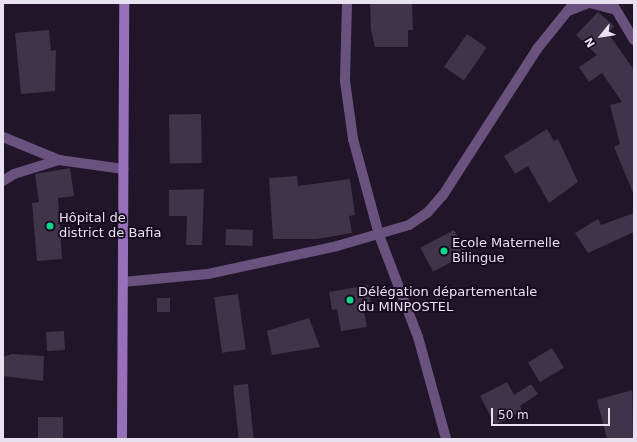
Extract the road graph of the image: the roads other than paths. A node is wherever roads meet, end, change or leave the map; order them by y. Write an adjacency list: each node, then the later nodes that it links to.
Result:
1 (124, 3): 10 (main road)
2 (347, 3): 12 (street)
3 (574, 3): 6 (street)
4 (590, 3): 5 (street); 6 (street)
5 (612, 6): 7 (street)
6 (567, 12): 12 (street)
7 (634, 40)
8 (3, 137): 9 (street)
9 (59, 160): 10 (street); 11 (street)
10 (123, 169): 13 (main road)
11 (3, 181)
12 (379, 235): 13 (street); 15 (street)
13 (123, 282): 14 (main road)
14 (122, 439)
15 (446, 439)

